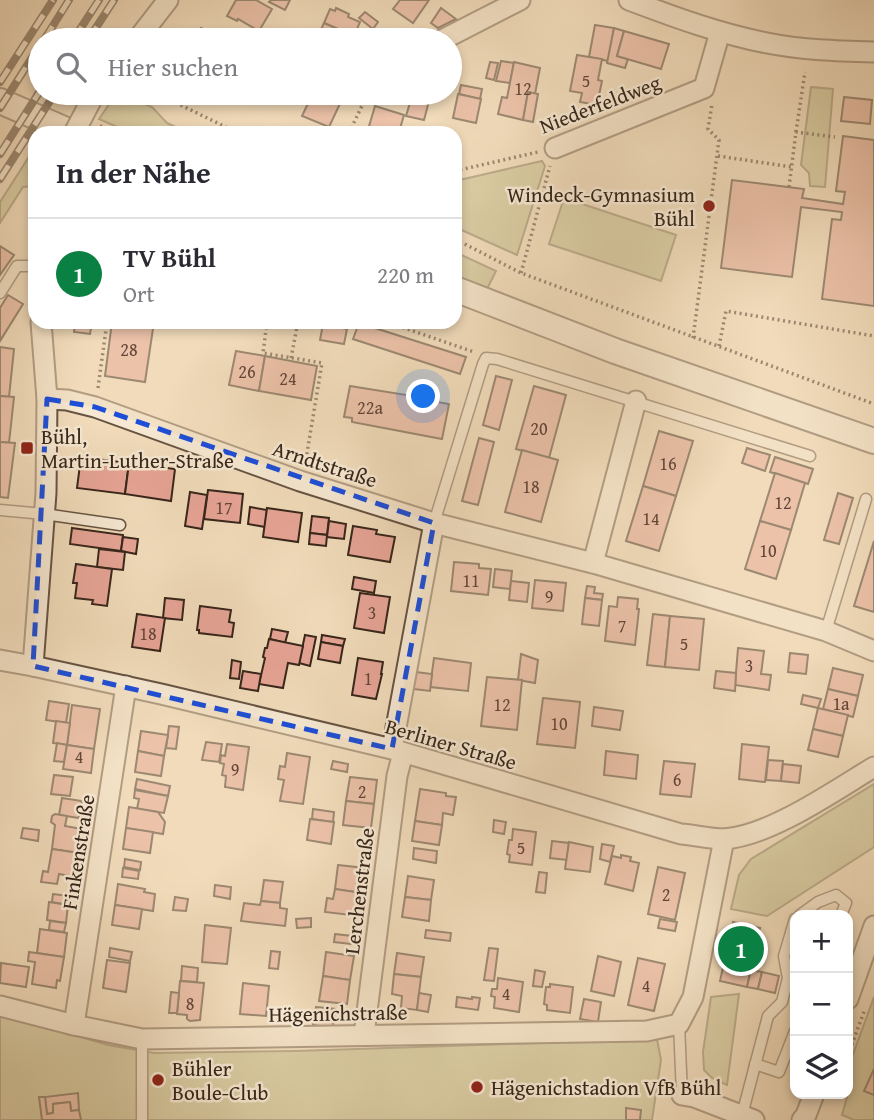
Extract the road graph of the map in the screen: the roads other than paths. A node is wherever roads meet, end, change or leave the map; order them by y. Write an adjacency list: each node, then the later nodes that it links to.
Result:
1 (168, 0): 4 (street)
2 (520, 0): 5 (street)
3 (629, 0): 6 (street)
4 (146, 28)
5 (462, 30)
6 (720, 32): 7 (street); 12 (street, Niederfeldweg)
7 (874, 52)
8 (0, 101): 10 (street)
9 (89, 105): 11 (street, bridge)
10 (58, 126)
11 (78, 126)
12 (555, 148)
13 (28, 266): 15 (lane)
14 (462, 292): 19 (street)
15 (0, 293)
16 (42, 329): 17 (street)
17 (47, 399): 23 (street); 24 (street, Arndtstraße)
18 (636, 401): 20 (lane); 24 (lane); 26 (street)
19 (874, 441)
20 (810, 456)
21 (866, 499): 27 (lane)
22 (0, 510): 23 (lane)
23 (44, 514): 25 (lane); 30 (street)
24 (435, 523): 26 (street, Arndtstraße); 32 (street, Lerchenstraße)
25 (120, 525)
26 (593, 563): 27 (street, Arndtstraße)
27 (826, 631): 28 (street, Arndtstraße)
28 (874, 651)
29 (0, 660): 30 (street, Berliner Straße)
30 (33, 666): 31 (street, Berliner Straße)
31 (126, 686): 32 (street, Berliner Straße); 42 (street, Finkenstraße)
32 (397, 751): 34 (street, Berliner Straße); 43 (street, Lerchenstraße)
33 (874, 767): 34 (street, Berliner Straße)
34 (724, 839): 41 (street)
35 (807, 910): 36 (lane)
36 (843, 910)
37 (874, 926): 39 (street)
38 (790, 936): 46 (lane)
39 (856, 1004)
40 (0, 1006): 42 (street, Hägenichstraße)
41 (679, 1024): 43 (street, Hägenichstraße); 47 (lane)
42 (74, 1025): 45 (street, Hägenichstraße)
43 (364, 1035): 45 (street, Hägenichstraße)
44 (793, 1036): 46 (lane)
45 (142, 1039): 50 (lane)
46 (755, 1064): 49 (lane)
47 (682, 1095): 49 (street)
48 (812, 1099): 51 (street)
49 (748, 1118)
50 (142, 1120)
51 (802, 1120)

